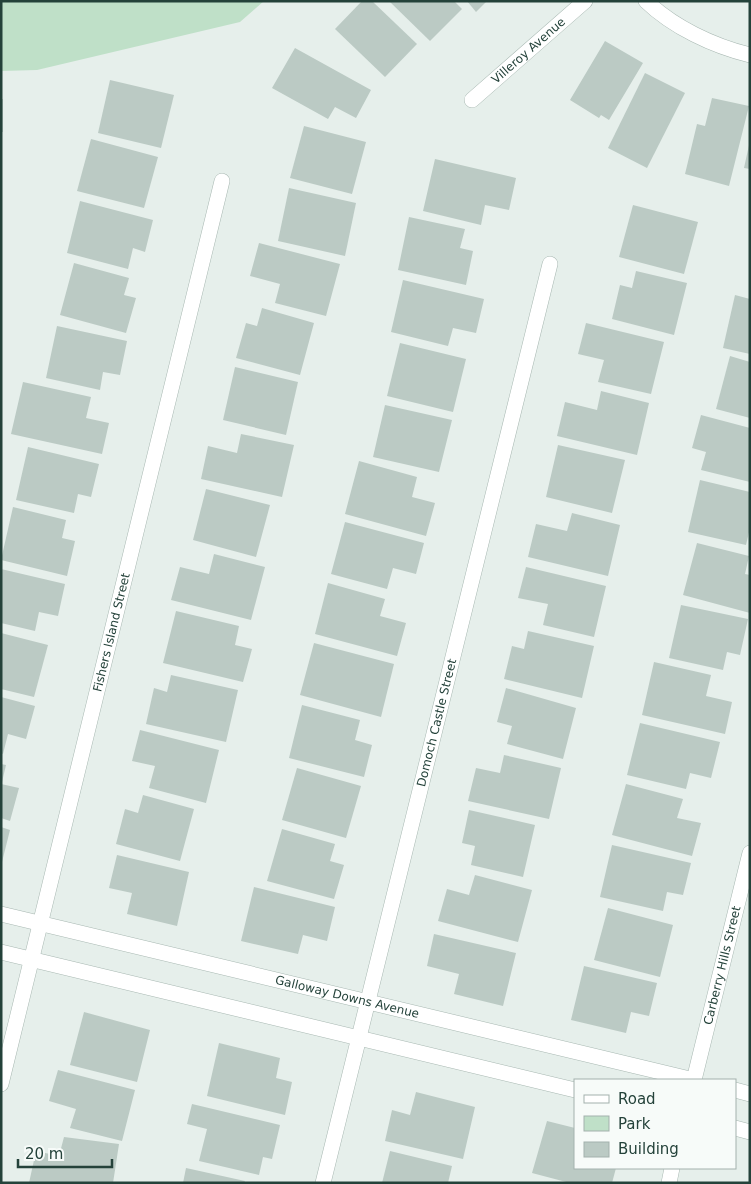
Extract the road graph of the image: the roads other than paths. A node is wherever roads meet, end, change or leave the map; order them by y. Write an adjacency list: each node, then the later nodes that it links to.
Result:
1 (585, 1): 4 (street, Villeroy Avenue)
2 (646, 1): 3 (street)
3 (750, 56)
4 (472, 100)
5 (222, 181): 9 (street, Fishers Island Street)
6 (550, 264): 12 (street, Domoch Castle Street)
7 (750, 853): 15 (street, Carberry Hills Street)
8 (1, 914): 9 (street, Galloway Downs Avenue)
9 (40, 924): 11 (street, Fishers Island Street); 12 (street, Galloway Downs Avenue)
10 (1, 952): 11 (street)
11 (32, 958): 13 (street); 16 (street, Fishers Island Street)
12 (367, 1003): 13 (street, Domoch Castle Street); 14 (street, Galloway Downs Avenue)
13 (358, 1039): 17 (street); 23 (street, Domoch Castle Street)
14 (690, 1079)
15 (694, 1079)
16 (1, 1084)
17 (574, 1090)
18 (736, 1090): 19 (street)
19 (750, 1094)
20 (736, 1128): 21 (street)
21 (750, 1132)
22 (672, 1169): 24 (street)
23 (323, 1183)
24 (669, 1183)

